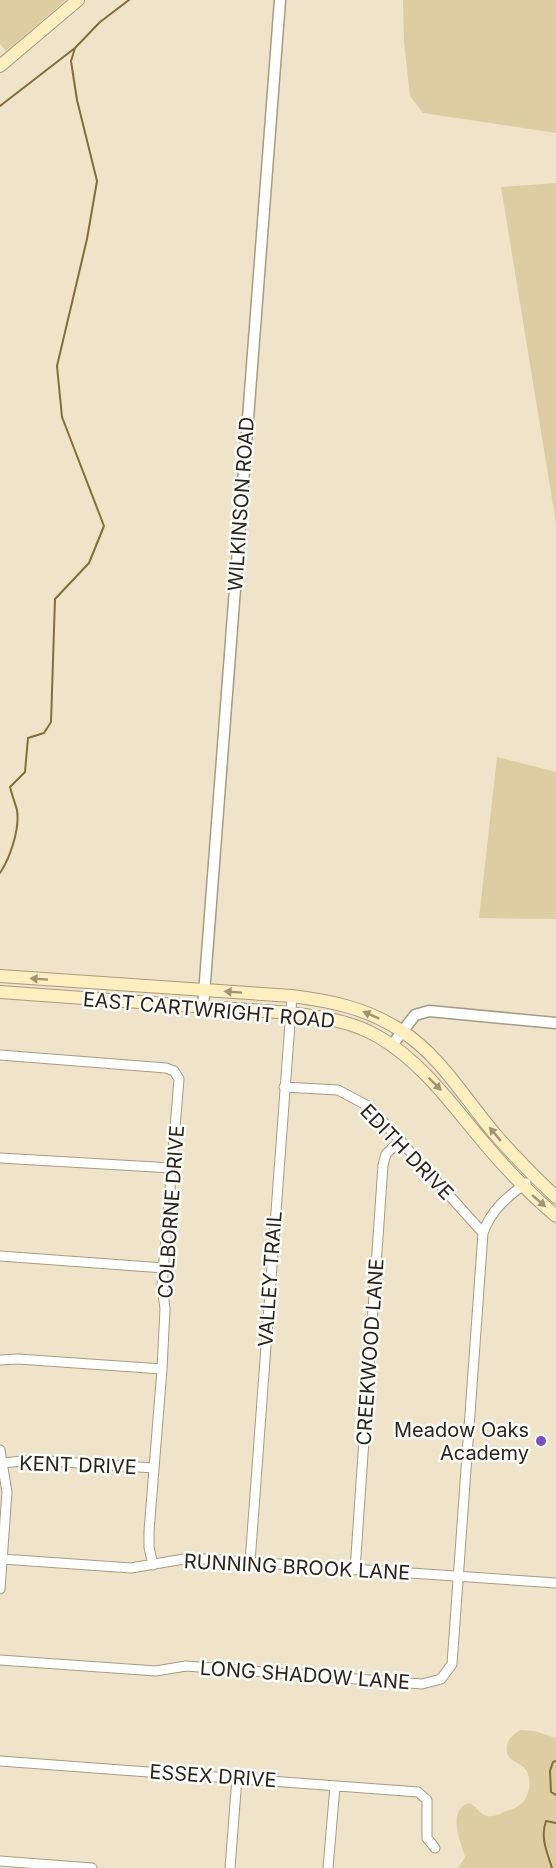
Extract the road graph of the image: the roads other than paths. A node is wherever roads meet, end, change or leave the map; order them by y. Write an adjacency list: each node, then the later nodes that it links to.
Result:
1 (78, 0): 3 (main road)
2 (280, 0): 5 (street, WILKINSON ROAD)
3 (0, 66)
4 (0, 976): 5 (main road, EAST CARTWRIGHT ROAD, one-way to 4)
5 (204, 990): 7 (main road, EAST CARTWRIGHT ROAD, one-way to 5); 8 (street, WILKINSON ROAD)
6 (0, 992): 8 (main road, EAST CARTWRIGHT ROAD)
7 (292, 996): 9 (street, VALLEY TRAIL); 11 (main road, EAST CARTWRIGHT ROAD, one-way to 7)
8 (203, 1007): 9 (main road, EAST CARTWRIGHT ROAD)
9 (291, 1013): 12 (main road, EAST CARTWRIGHT ROAD); 14 (street, VALLEY TRAIL)
10 (556, 1023): 11 (street)
11 (402, 1031): 12 (street); 18 (main road, EAST CARTWRIGHT ROAD, one-way to 11)
12 (392, 1045): 19 (main road, EAST CARTWRIGHT ROAD, one-way to 19)
13 (0, 1055): 17 (street, COLBORNE DRIVE)
14 (284, 1087): 15 (street, EDITH DRIVE); 31 (street, VALLEY TRAIL)
15 (401, 1140): 22 (street, EDITH DRIVE); 33 (street, CREEKWOOD LANE)
16 (0, 1158): 17 (street)
17 (172, 1168): 24 (street, COLBORNE DRIVE)
18 (535, 1176): 19 (street, LONG SHADOW LANE); 20 (main road, EAST CARTWRIGHT ROAD)
19 (522, 1186): 21 (main road, EAST CARTWRIGHT ROAD, one-way to 21); 22 (street, LONG SHADOW LANE)
20 (556, 1197)
21 (556, 1216)
22 (483, 1233): 34 (street, LONG SHADOW LANE)
23 (0, 1256): 24 (street)
24 (164, 1268): 26 (street, COLBORNE DRIVE)
25 (0, 1360): 26 (street)
26 (162, 1369): 29 (street, COLBORNE DRIVE)
27 (0, 1450): 28 (street)
28 (3, 1463): 29 (street, KENT DRIVE); 30 (street)
29 (154, 1468): 32 (street, COLBORNE DRIVE)
30 (2, 1559): 32 (street, RUNNING BROOK LANE); 36 (street)
31 (250, 1562): 32 (street, RUNNING BROOK LANE); 33 (street, RUNNING BROOK LANE)
32 (153, 1565)
33 (355, 1570): 34 (street, RUNNING BROOK LANE)
34 (458, 1577): 35 (street, RUNNING BROOK LANE); 37 (street, LONG SHADOW LANE)
35 (556, 1583)
36 (0, 1589)
37 (0, 1660)
38 (0, 1761): 39 (street, ESSEX DRIVE)
39 (237, 1778): 40 (street, ESSEX DRIVE); 44 (street)
40 (335, 1786): 41 (street, ESSEX DRIVE); 45 (street)
41 (435, 1848)
42 (0, 1862): 43 (street)
43 (92, 1868)
44 (230, 1868)
45 (328, 1868)

